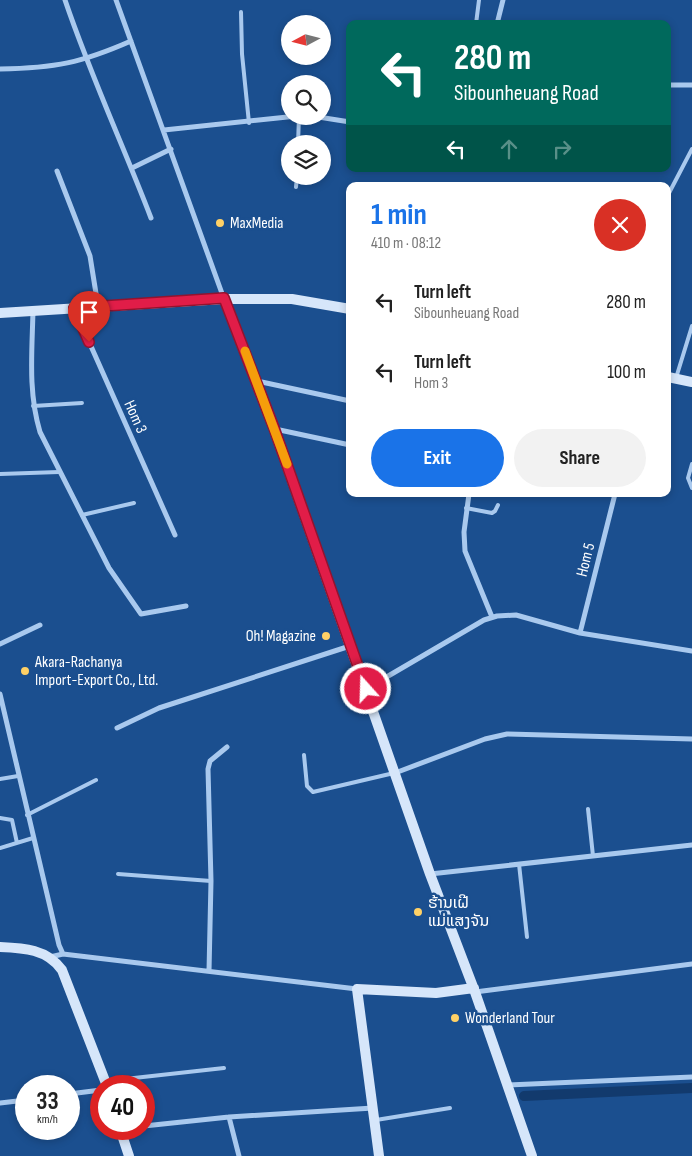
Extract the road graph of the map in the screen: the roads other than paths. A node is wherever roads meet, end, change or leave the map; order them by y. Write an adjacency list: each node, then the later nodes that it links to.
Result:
1 (65, 0): 9 (street)
2 (116, 0): 8 (street)
3 (479, 0): 6 (lane)
4 (503, 0): 7 (street)
5 (241, 12): 16 (lane)
6 (476, 20)
7 (498, 20)
8 (131, 41): 9 (street); 17 (street)
9 (85, 60): 10 (street); 20 (street)
10 (0, 69)
11 (671, 85): 12 (street)
12 (692, 85)
13 (281, 118): 16 (street)
14 (331, 119): 15 (street)
15 (346, 121)
16 (249, 123): 17 (street)
17 (164, 130): 18 (street)
18 (172, 149): 20 (street); 24 (street)
19 (692, 149): 22 (lane)
20 (132, 168): 23 (street)
21 (57, 171): 25 (street)
22 (671, 189)
23 (151, 218)
24 (224, 298): 25 (street); 27 (street); 32 (street)
25 (98, 306): 26 (street)
26 (74, 308): 28 (street); 49 (street, Hom 3)
27 (346, 308)
28 (33, 311): 29 (street); 36 (street)
29 (0, 313)
30 (692, 326): 31 (lane)
31 (672, 378): 33 (street)
32 (256, 381): 34 (street); 37 (street)
33 (692, 382)
34 (346, 400)
35 (82, 403): 36 (lane)
36 (33, 406): 40 (street)
37 (274, 428): 38 (street); 55 (street)
38 (346, 444)
39 (692, 464): 42 (lane)
40 (59, 472): 41 (lane); 48 (street)
41 (0, 474)
42 (692, 488)
43 (468, 497): 47 (street)
44 (614, 497): 53 (street, Hom 5)
45 (134, 503): 48 (lane)
46 (498, 504): 47 (lane)
47 (466, 508): 51 (street)
48 (82, 515): 50 (street)
49 (175, 536)
50 (186, 606)
51 (492, 617): 53 (street); 57 (street)
52 (40, 625): 54 (street)
53 (580, 633): 56 (street)
54 (0, 644)
55 (351, 645): 57 (street); 59 (street)
56 (692, 651)
57 (366, 689): 63 (street)
58 (0, 694): 64 (street)
59 (117, 728)
60 (692, 740): 63 (street)
61 (227, 747): 78 (street)
62 (304, 755): 63 (lane)
63 (395, 773): 77 (street)
64 (18, 776): 65 (lane); 68 (street)
65 (0, 779)
66 (96, 780): 68 (lane)
67 (588, 809): 74 (lane)
68 (27, 814): 70 (street)
69 (0, 818): 71 (lane)
70 (33, 838): 71 (lane); 81 (street)
71 (17, 843): 73 (lane)
72 (692, 845): 74 (street)
73 (0, 848)
74 (593, 856): 75 (street)
75 (519, 864): 77 (street); 79 (lane)
76 (118, 874): 78 (lane)
77 (430, 874): 86 (street)
78 (212, 881): 84 (street)
79 (526, 937)
80 (0, 947): 82 (street)
81 (63, 954): 82 (street); 84 (street)
82 (49, 957): 88 (street)
83 (692, 964): 86 (street)
84 (208, 971): 85 (street)
85 (357, 989): 86 (street); 94 (street)
86 (475, 990): 91 (street)
87 (224, 1068): 90 (lane)
88 (100, 1075)
89 (692, 1077): 91 (street)
90 (155, 1078)
91 (506, 1085): 103 (street)
92 (15, 1101): 93 (street)
93 (0, 1103)
94 (373, 1108): 96 (street); 97 (street)
95 (450, 1108): 97 (lane)
96 (229, 1117): 98 (street); 101 (street)
97 (374, 1120): 102 (street)
98 (155, 1125)
99 (124, 1140): 100 (street)
100 (129, 1156)
101 (239, 1156)
102 (378, 1156)
103 (532, 1156)

